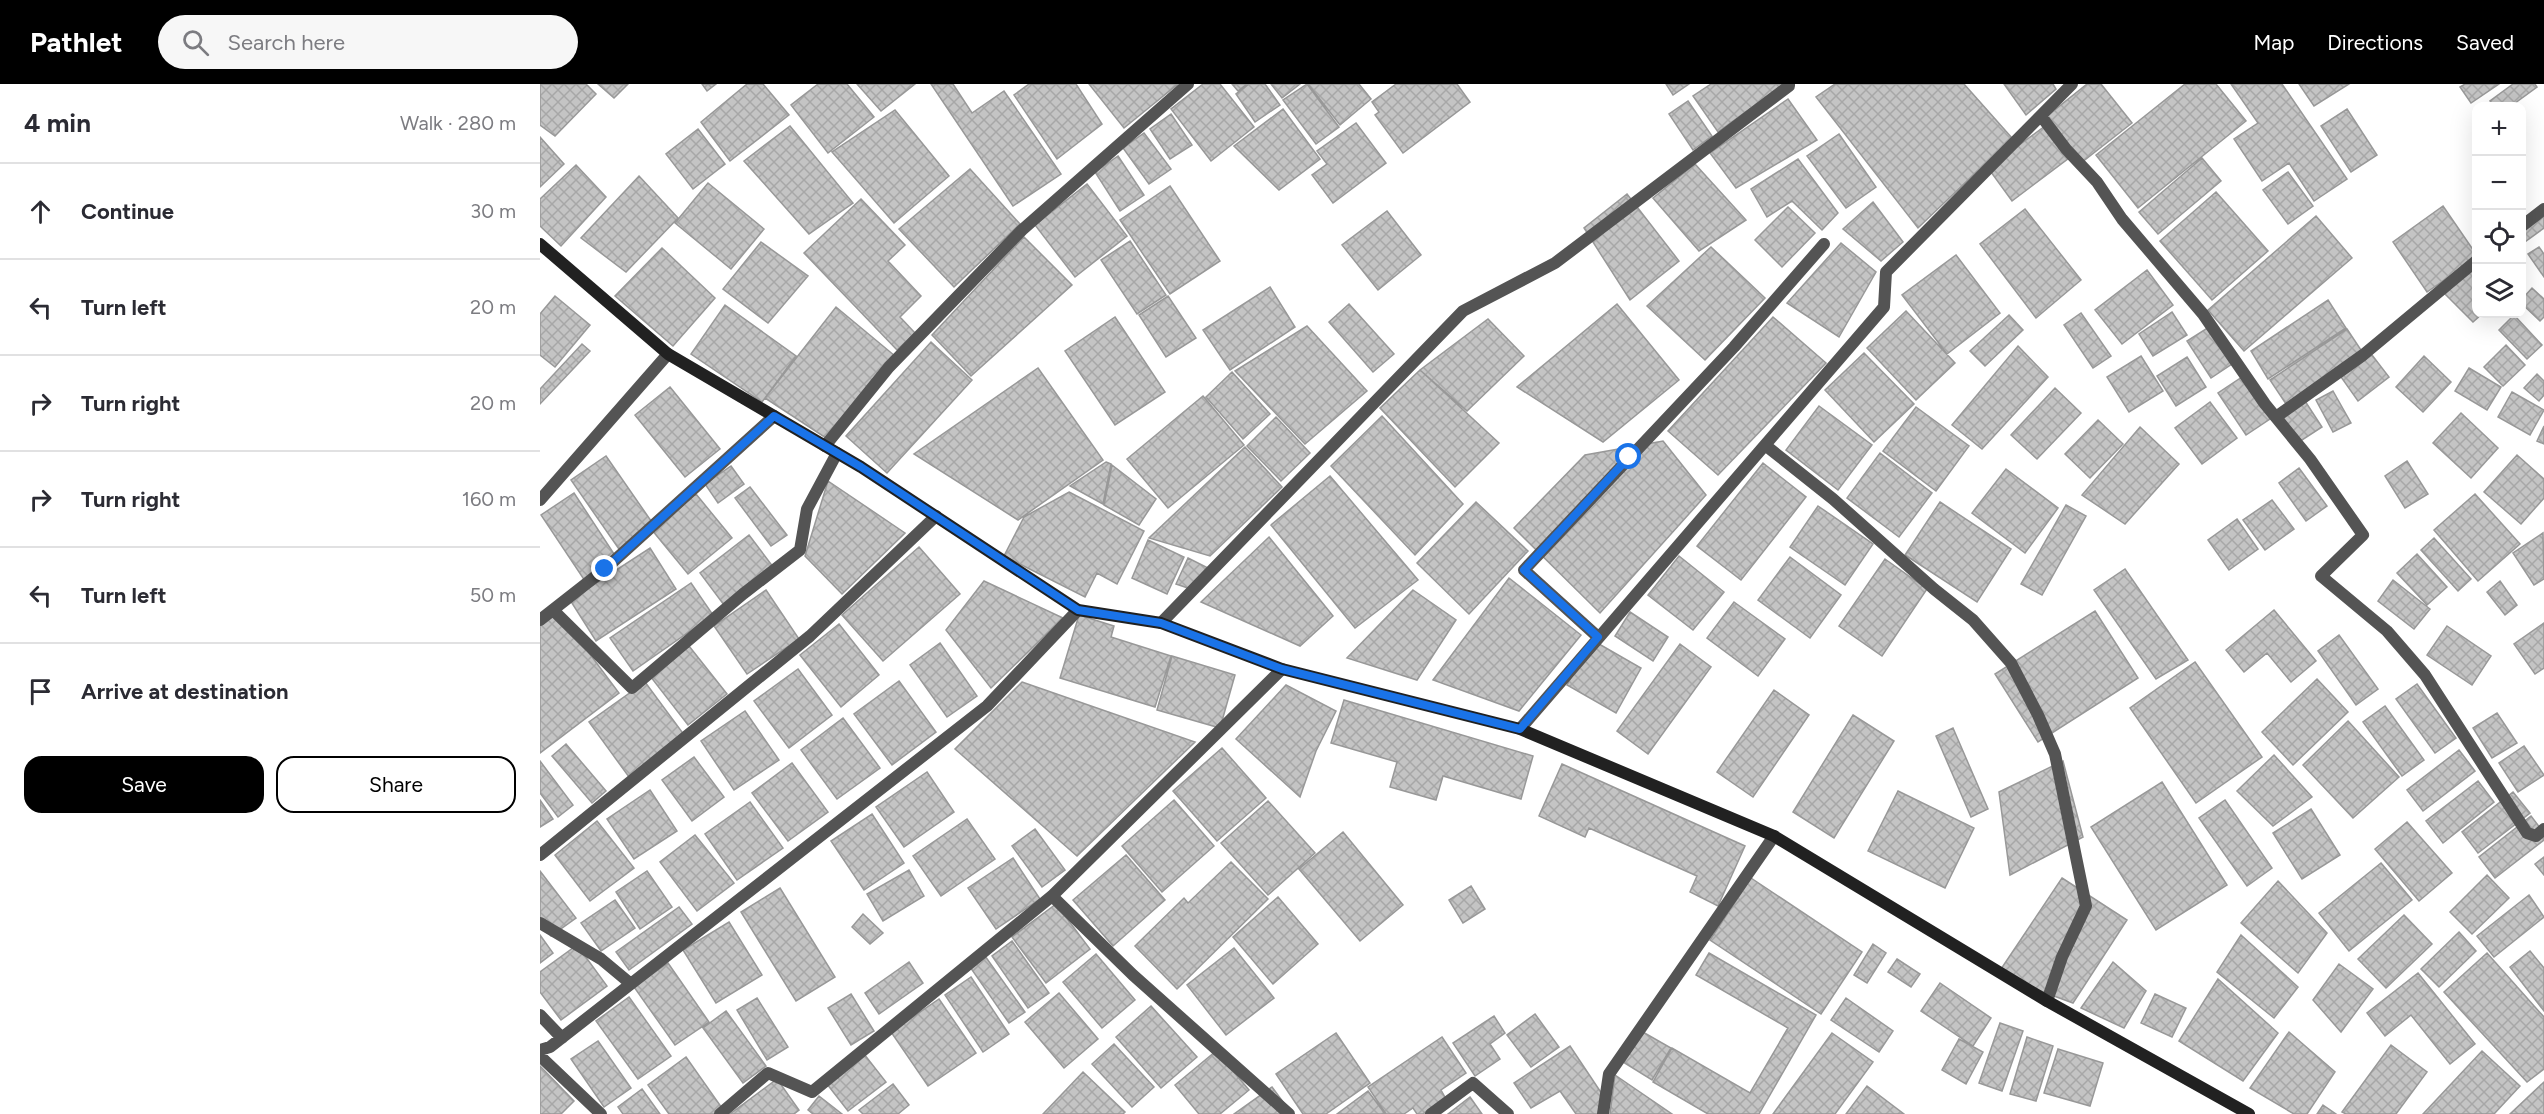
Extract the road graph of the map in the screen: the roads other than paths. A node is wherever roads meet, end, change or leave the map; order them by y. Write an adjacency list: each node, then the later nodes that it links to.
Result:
1 (1188, 84): 14 (street)
2 (1789, 84): 21 (street)
3 (2072, 84): 4 (street)
4 (2041, 116): 12 (street); 13 (street)
5 (2544, 209): 6 (street)
6 (2526, 223)
7 (540, 244): 10 (main road)
8 (1824, 244): 22 (street)
9 (2472, 264): 12 (street)
10 (668, 354): 11 (main road); 16 (street)
11 (774, 416): 14 (main road); 18 (street)
12 (2276, 417): 25 (street)
13 (1765, 445): 22 (street); 31 (street)
14 (825, 446): 15 (main road)
15 (837, 453): 17 (main road); 18 (street)
16 (540, 500)
17 (936, 516): 19 (main road); 27 (street)
18 (553, 610): 20 (street)
19 (1078, 610): 21 (main road); 30 (street)
20 (540, 620)
21 (1161, 623): 23 (main road)
22 (1598, 637): 24 (street)
23 (1282, 669): 24 (main road); 28 (street)
24 (1520, 729): 26 (main road)
25 (2544, 829)
26 (1774, 836): 31 (main road); 41 (street)
27 (540, 855)
28 (1052, 896): 37 (street); 38 (street)
29 (540, 923): 30 (street)
30 (631, 984): 33 (street)
31 (2047, 1001): 42 (main road)
32 (540, 1015): 33 (street)
33 (562, 1038): 34 (street)
34 (540, 1050)
35 (540, 1056): 36 (street)
36 (601, 1114)
37 (720, 1114)
38 (1289, 1114)
39 (1431, 1114): 40 (street)
40 (1508, 1114)
41 (1603, 1114)
42 (2249, 1114)

